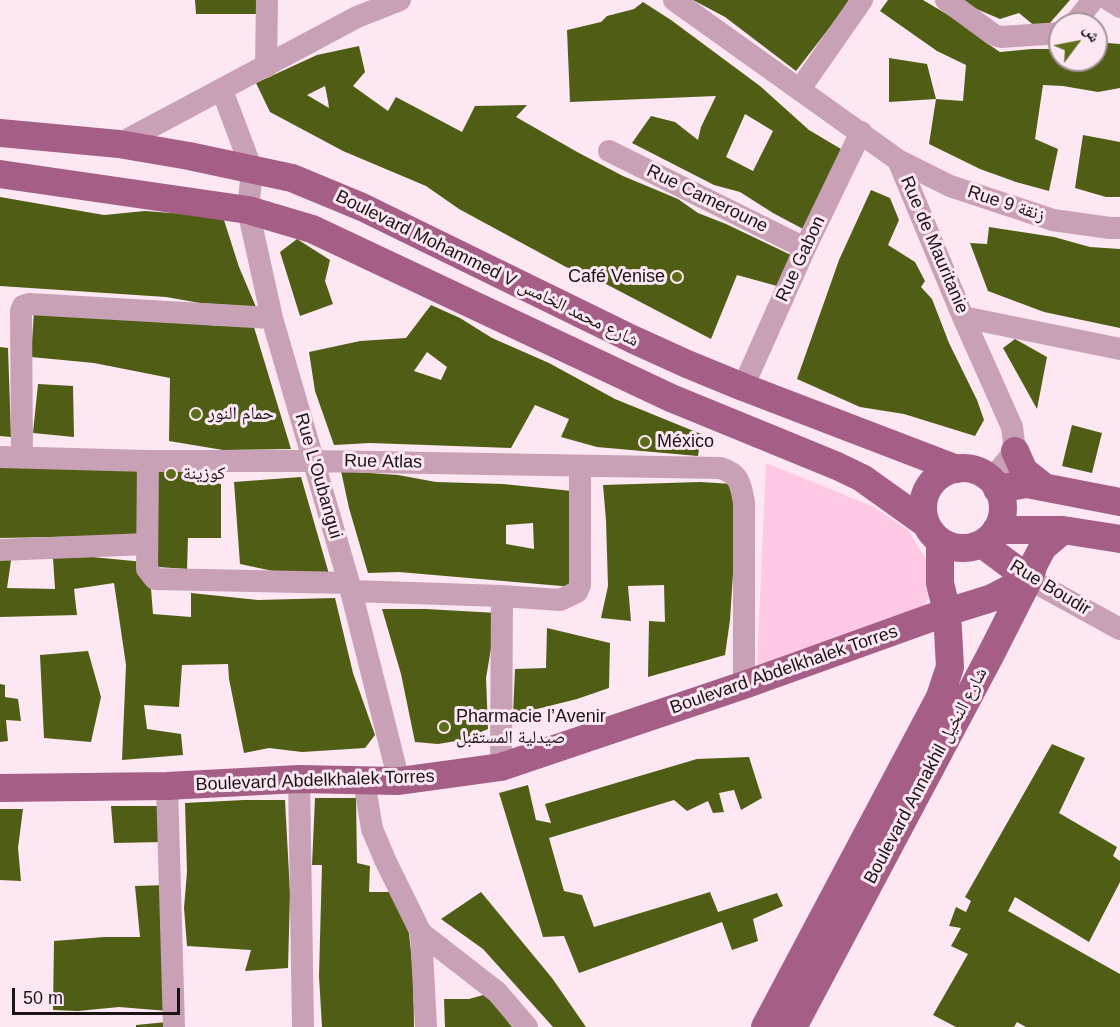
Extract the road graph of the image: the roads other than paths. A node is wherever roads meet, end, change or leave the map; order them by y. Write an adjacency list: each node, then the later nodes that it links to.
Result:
1 (267, 0): 11 (street)
2 (400, 0): 11 (street)
3 (674, 0): 12 (street, Rue de Mauritanie)
4 (862, 0): 12 (street)
5 (946, 0): 10 (street)
6 (1093, 0): 9 (street)
7 (1109, 0): 8 (street)
8 (1120, 7)
9 (1084, 12)
10 (1048, 34)
11 (266, 67): 13 (street)
12 (800, 89): 14 (street, Rue de Mauritanie)
13 (222, 90): 16 (street); 19 (street)
14 (861, 132): 18 (street, Rue de Mauritanie); 23 (street, Rue Gabon)
15 (0, 133): 16 (main road, Boulevard Mohammed V شارع محمد الخامس)
16 (119, 144): 19 (main road, Boulevard Mohammed V شارع محمد الخامس)
17 (609, 151): 23 (street, Rue Cameroune)
18 (898, 160): 22 (street, Rue 9 زنقة); 24 (street, Rue de Mauritanie)
19 (252, 170): 21 (street, Rue L'Oubangui); 27 (main road, Boulevard Mohammed V شارع محمد الخامس)
20 (0, 174): 21 (main road, Boulevard Mohammed V شارع محمد الخامس)
21 (248, 210): 25 (street, Rue L'Oubangui); 38 (main road, Boulevard Mohammed V شارع محمد الخامس)
22 (1120, 228)
23 (805, 248): 27 (street, Rue Gabon)
24 (963, 317): 26 (street); 28 (street, Rue de Mauritanie)
25 (272, 318): 29 (street); 31 (street, Rue L'Oubangui)
26 (1120, 348)
27 (743, 387): 33 (main road, Boulevard Mohammed V شارع محمد الخامس)
28 (1015, 451): 34 (street); 35 (main road)
29 (11, 457): 30 (street, Rue Atlas)
30 (148, 461): 31 (street, Rue Atlas); 41 (street)
31 (314, 461): 32 (street, Rue Atlas); 44 (street, Rue L'Oubangui)
32 (580, 465): 45 (street); 48 (street, Rue Atlas)
33 (957, 469): 34 (main road); 38 (main road)
34 (994, 484): 35 (main road); 39 (main road)
35 (1043, 486): 36 (main road)
36 (1120, 502)
37 (1063, 530): 39 (main road); 40 (main road); 43 (main road, Boulevard Annakhil شارع النخيل)
38 (932, 532): 39 (main road); 46 (main road, Boulevard Annakhil شارع النخيل)
39 (989, 537): 43 (main road, Rue Boudir)
40 (1120, 539)
41 (147, 544): 42 (street); 44 (street)
42 (0, 550)
43 (1029, 579): 46 (main road, Boulevard Abdelkhalek Torres); 47 (street, Rue Boudir); 61 (main road, Boulevard Annakhil شارع النخيل)
44 (350, 587): 45 (street); 52 (street, Rue L'Oubangui)
45 (502, 596): 49 (street)
46 (947, 612): 48 (main road, Boulevard Abdelkhalek Torres); 60 (main road, Boulevard Annakhil شارع النخيل)
47 (1120, 629)
48 (744, 685): 49 (main road, Boulevard Abdelkhalek Torres)
49 (501, 767): 52 (main road, Boulevard Abdelkhalek Torres)
50 (298, 779): 51 (main road, Boulevard Abdelkhalek Torres); 53 (main road, Boulevard Abdelkhalek Torres); 57 (street)
51 (364, 781): 52 (main road, Boulevard Abdelkhalek Torres); 55 (street)
52 (399, 781)
53 (167, 786): 54 (main road, Boulevard Abdelkhalek Torres); 56 (street)
54 (0, 788)
55 (421, 933): 58 (street); 59 (street)
56 (174, 1027)
57 (303, 1027)
58 (426, 1027)
59 (527, 1027)
60 (765, 1027)
61 (793, 1027)

